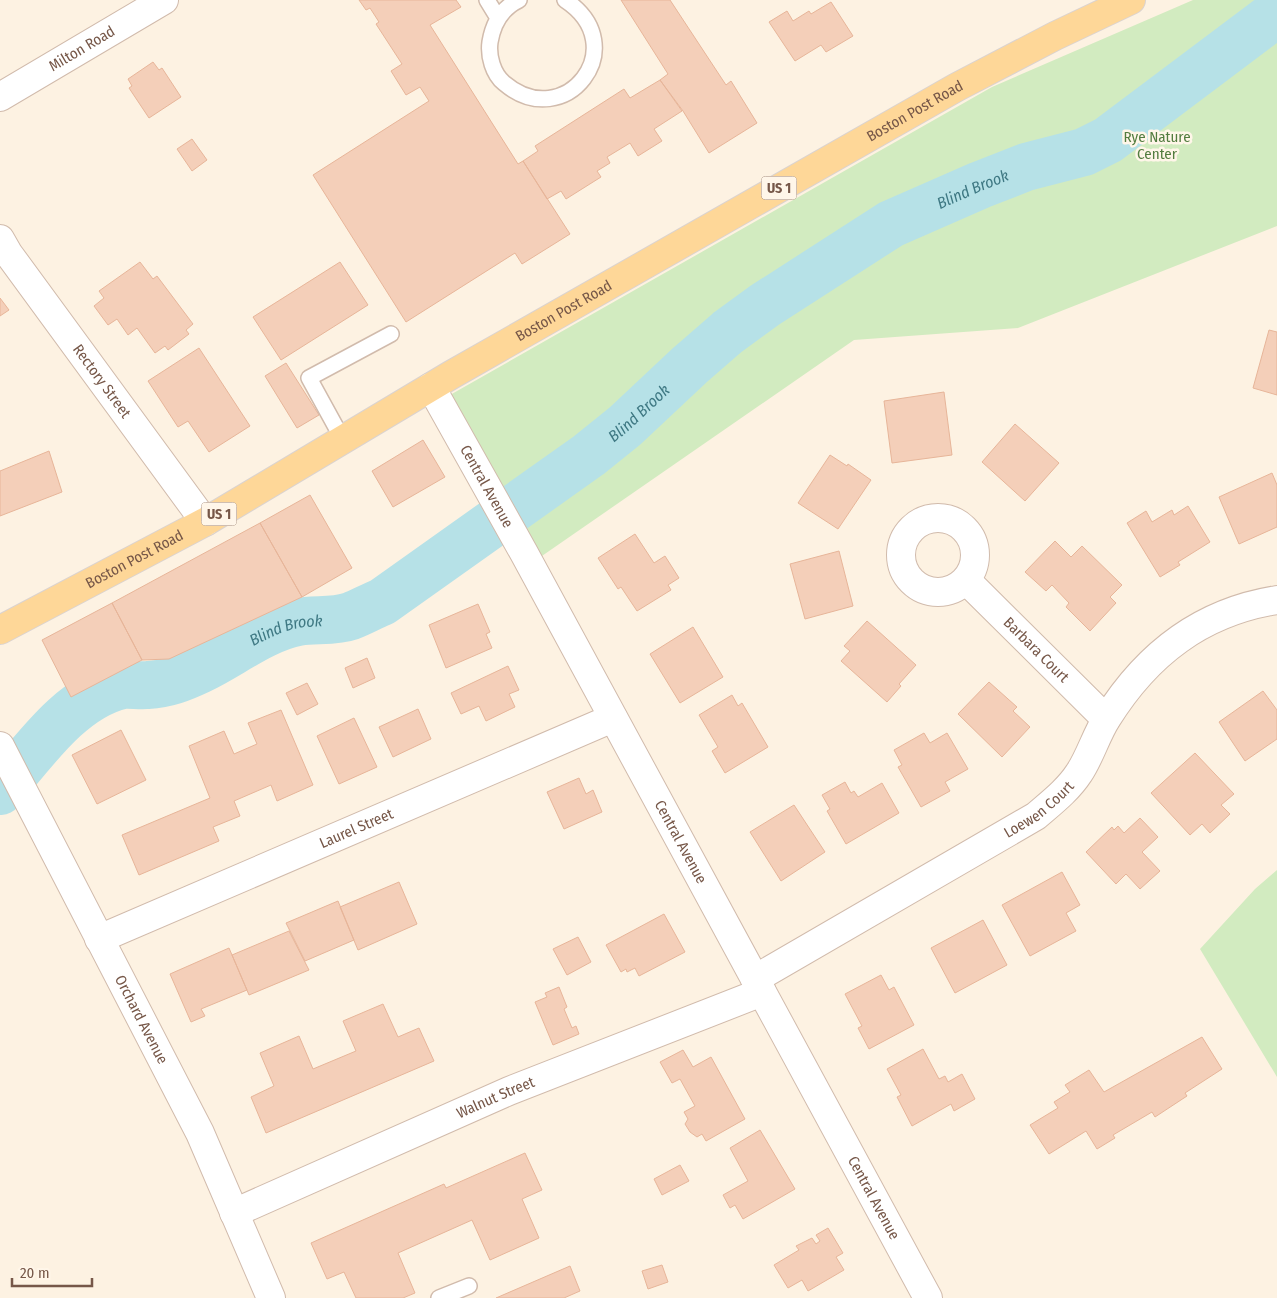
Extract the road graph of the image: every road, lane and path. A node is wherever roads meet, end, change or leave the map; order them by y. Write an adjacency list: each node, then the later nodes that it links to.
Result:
1 (164, 0): 7 (street, Milton Road)
2 (487, 0): 6 (lane)
3 (519, 0): 6 (lane)
4 (565, 0): 6 (lane)
5 (1131, 0): 10 (main road, Boston Post Road / US 1)
6 (498, 18)
7 (0, 97)
8 (0, 239): 12 (street, Rectory Street)
9 (391, 334): 11 (lane)
10 (431, 387): 11 (main road, Boston Post Road / US 1); 16 (street, Central Avenue)
11 (343, 440): 12 (main road, Boston Post Road / US 1)
12 (205, 522): 15 (main road, Boston Post Road / US 1)
13 (966, 580): 17 (street, Barbara Court)
14 (1277, 600): 17 (street, Loewen Court)
15 (0, 630)
16 (613, 718): 19 (street, Laurel Street); 20 (street, Central Avenue)
17 (1106, 719): 20 (street, Loewen Court)
18 (1, 748): 19 (street, Orchard Avenue)
19 (99, 939): 21 (street, Orchard Avenue)
20 (758, 985): 21 (street, Walnut Street); 25 (street, Central Avenue)
21 (234, 1213): 23 (street, Orchard Avenue)
22 (469, 1286): 24 (lane)
23 (271, 1298)
24 (440, 1298)
25 (928, 1298)

